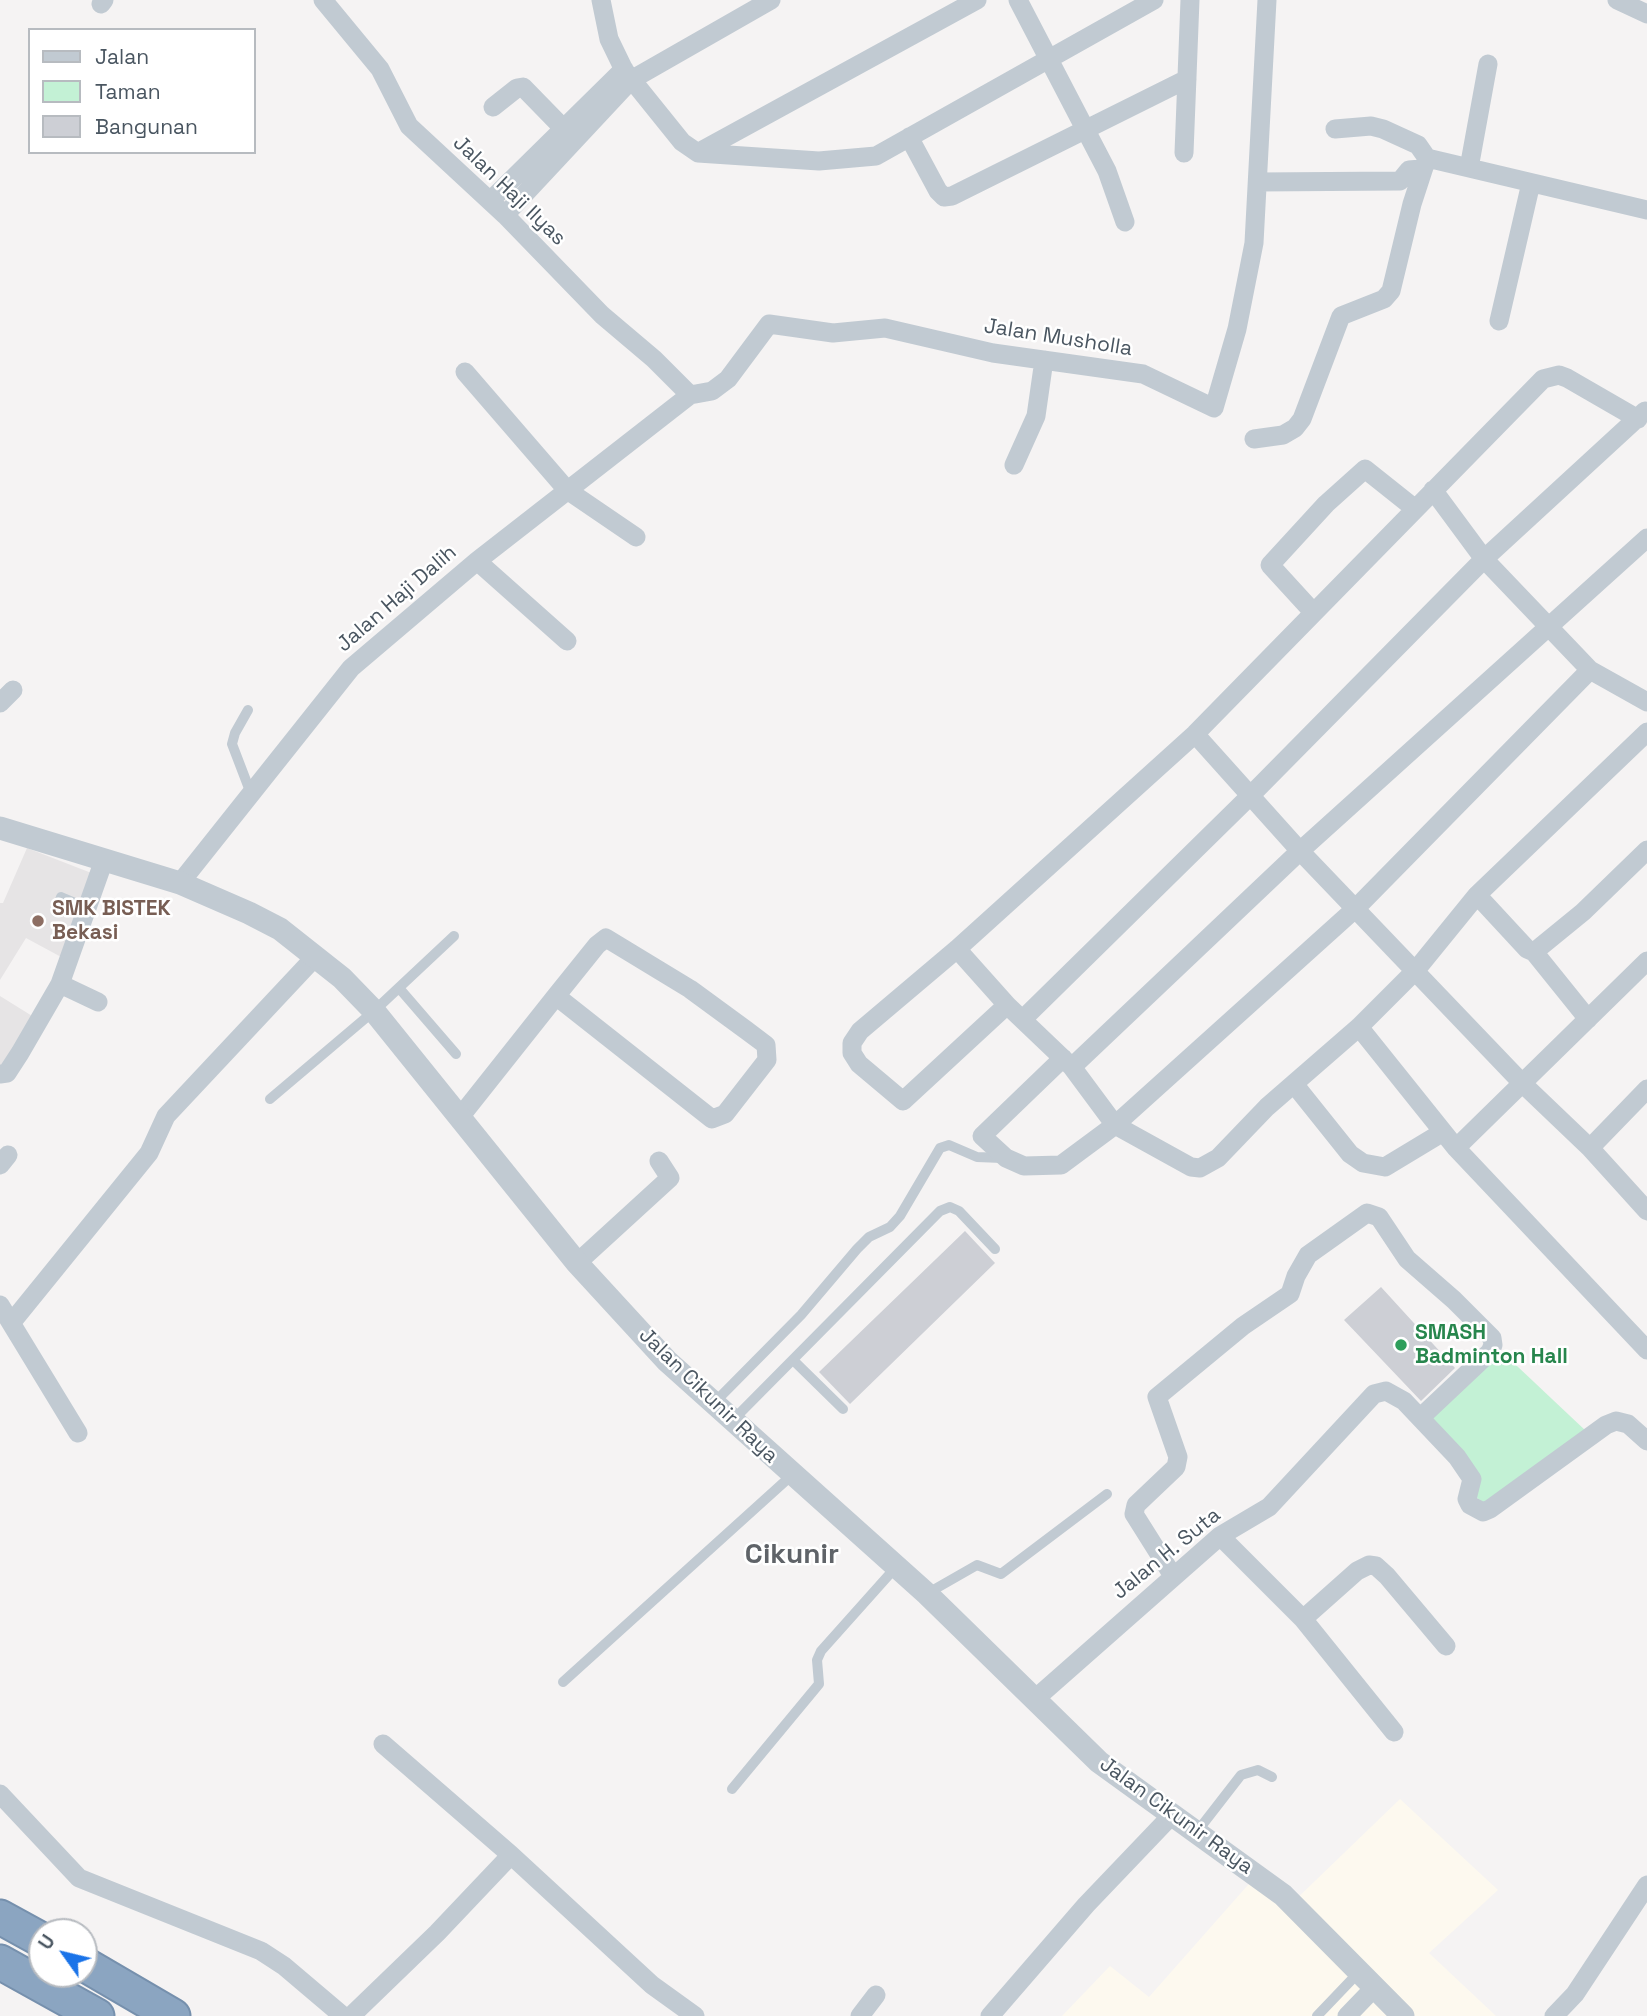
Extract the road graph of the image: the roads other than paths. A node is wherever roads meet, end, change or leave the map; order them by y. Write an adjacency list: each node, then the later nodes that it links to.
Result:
1 (323, 0): 27 (street, Jalan Haji Ilyas)
2 (601, 0): 14 (street)
3 (748, 0): 14 (street)
4 (771, 0): 14 (street)
5 (977, 0): 21 (street)
6 (1018, 0): 12 (street)
7 (1154, 0): 12 (street)
8 (1190, 0): 15 (street)
9 (1267, 0): 25 (street)
10 (1617, 0): 11 (street)
11 (1647, 14)
12 (1050, 58): 17 (street); 20 (street)
13 (1488, 64): 24 (street)
14 (627, 75): 18 (street); 21 (street); 29 (street)
15 (1187, 79): 17 (street); 22 (street)
16 (493, 107): 18 (street)
17 (1086, 127): 20 (street); 30 (street)
18 (563, 128): 27 (street)
19 (1335, 129): 23 (street)
20 (909, 138): 21 (street)
21 (698, 153)
22 (1184, 153)
23 (1424, 163): 24 (street); 25 (street); 36 (street)
24 (1469, 169): 26 (street)
25 (1258, 182): 32 (street, Jalan Musholla)
26 (1531, 183): 28 (street); 31 (street)
27 (490, 201): 29 (street, Jalan Haji Ilyas)
28 (1647, 210)
29 (505, 215): 34 (street, Jalan Haji Ilyas)
30 (1125, 222)
31 (1500, 321)
32 (1044, 360): 34 (street, Jalan Musholla); 37 (street)
33 (465, 372): 38 (street)
34 (690, 395): 38 (street, Jalan Haji Dalih)
35 (1643, 414): 39 (street); 43 (street)
36 (1254, 439)
37 (1014, 465)
38 (567, 490): 41 (street); 44 (street, Jalan Haji Dalih)
39 (1433, 490): 40 (street); 43 (street)
40 (1414, 508): 45 (street); 45 (street)
41 (636, 537)
42 (1647, 538): 46 (street)
43 (1484, 559): 46 (street); 54 (street)
44 (477, 561): 47 (street); 53 (street, Jalan Haji Dalih)
45 (1313, 612): 52 (street)
46 (1550, 626): 48 (street); 57 (street)
47 (567, 641)
48 (1590, 670): 49 (street); 62 (street)
49 (1647, 702)
50 (248, 709): 53 (lane)
51 (1647, 732): 60 (street)
52 (1195, 734): 54 (street); 65 (street)
53 (250, 791): 59 (street, Jalan Haji Dalih)
54 (1250, 797): 57 (street); 76 (street)
55 (0, 828): 58 (street, Jalan Cikunir Raya)
56 (1647, 850): 66 (street)
57 (1300, 851): 62 (street); 80 (street)
58 (104, 860): 59 (street, Jalan Cikunir Raya); 61 (street)
59 (180, 883): 67 (street, Jalan Cikunir Raya)
60 (1477, 895): 66 (street); 69 (street)
61 (87, 908): 63 (lane); 70 (street)
62 (1356, 908): 69 (street); 87 (street)
63 (56, 912)
64 (454, 936): 71 (lane)
65 (957, 949): 74 (street); 74 (street)
66 (1534, 952): 77 (street)
67 (316, 956): 75 (street, Jalan Cikunir Raya); 97 (street)
68 (1647, 961): 77 (street)
69 (1416, 970): 78 (street); 83 (street)
70 (60, 984): 73 (street); 81 (street)
71 (399, 988): 75 (lane); 79 (lane)
72 (556, 996): 72 (street); 86 (street)
73 (98, 1002)
74 (1007, 1005): 76 (street)
75 (374, 1011): 85 (lane); 86 (street, Jalan Cikunir Raya)
76 (1023, 1019): 80 (street)
77 (1588, 1020): 83 (street)
78 (1359, 1027): 82 (street); 88 (street)
79 (456, 1054)
80 (1067, 1063): 87 (street); 91 (street)
81 (0, 1074)
82 (1294, 1084): 87 (street); 88 (street)
83 (1522, 1084): 89 (street); 90 (street)
84 (1647, 1089): 90 (street)
85 (270, 1099)
86 (460, 1117): 95 (street, Jalan Cikunir Raya)
87 (1115, 1125): 91 (street)
88 (1443, 1132): 89 (street)
89 (1456, 1148): 98 (street)
90 (1590, 1149): 93 (street)
91 (1006, 1158): 100 (lane)
92 (659, 1161): 95 (street)
93 (1647, 1211)
94 (995, 1249): 99 (lane)
95 (577, 1263): 100 (street, Jalan Cikunir Raya)
96 (0, 1305): 97 (street)
97 (12, 1322): 104 (street)
98 (1647, 1350)
99 (794, 1361): 101 (lane); 103 (lane)
100 (714, 1403): 103 (street, Jalan Cikunir Raya)
101 (843, 1409)
102 (1420, 1418): 105 (street, Jalan H. Suta); 108 (street, Jalan H. Suta); 110 (street)
103 (733, 1420): 106 (street, Jalan Cikunir Raya)
104 (78, 1433)
105 (1645, 1433)
106 (792, 1475): 109 (street, Jalan Cikunir Raya); 114 (lane)
107 (1107, 1494): 111 (lane)
108 (1220, 1536): 110 (street, Jalan H. Suta); 112 (street)
109 (896, 1567): 111 (street, Jalan Cikunir Raya); 119 (lane)
110 (1173, 1576): 115 (street, Jalan H. Suta)
111 (927, 1594): 115 (street, Jalan Cikunir Raya)
112 (1303, 1619): 113 (street); 116 (street)
113 (1446, 1646)
114 (563, 1682)
115 (1035, 1699): 121 (street, Jalan Cikunir Raya)
116 (1394, 1732)
117 (383, 1744): 123 (street)
118 (1272, 1777): 122 (lane)
119 (732, 1789)
120 (0, 1794): 133 (street)
121 (1171, 1816): 122 (street, Jalan Cikunir Raya); 137 (street)
122 (1196, 1833): 129 (street, Jalan Cikunir Raya)
123 (511, 1855): 134 (street); 135 (street)
124 (1647, 1885): 141 (street)
125 (0, 1917): 126 (highway)
126 (28, 1932)
127 (0, 1962): 131 (highway)
128 (98, 1972): 132 (highway)
129 (1368, 1979): 138 (lane); 139 (street); 140 (street, Jalan Cikunir Raya)
130 (876, 1995): 136 (street)
131 (97, 2016)
132 (173, 2016)
133 (343, 2016)
134 (351, 2016)
135 (695, 2016)
136 (860, 2016)
137 (990, 2016)
138 (1317, 2016)
139 (1348, 2016)
140 (1403, 2016)
141 (1554, 2016)

